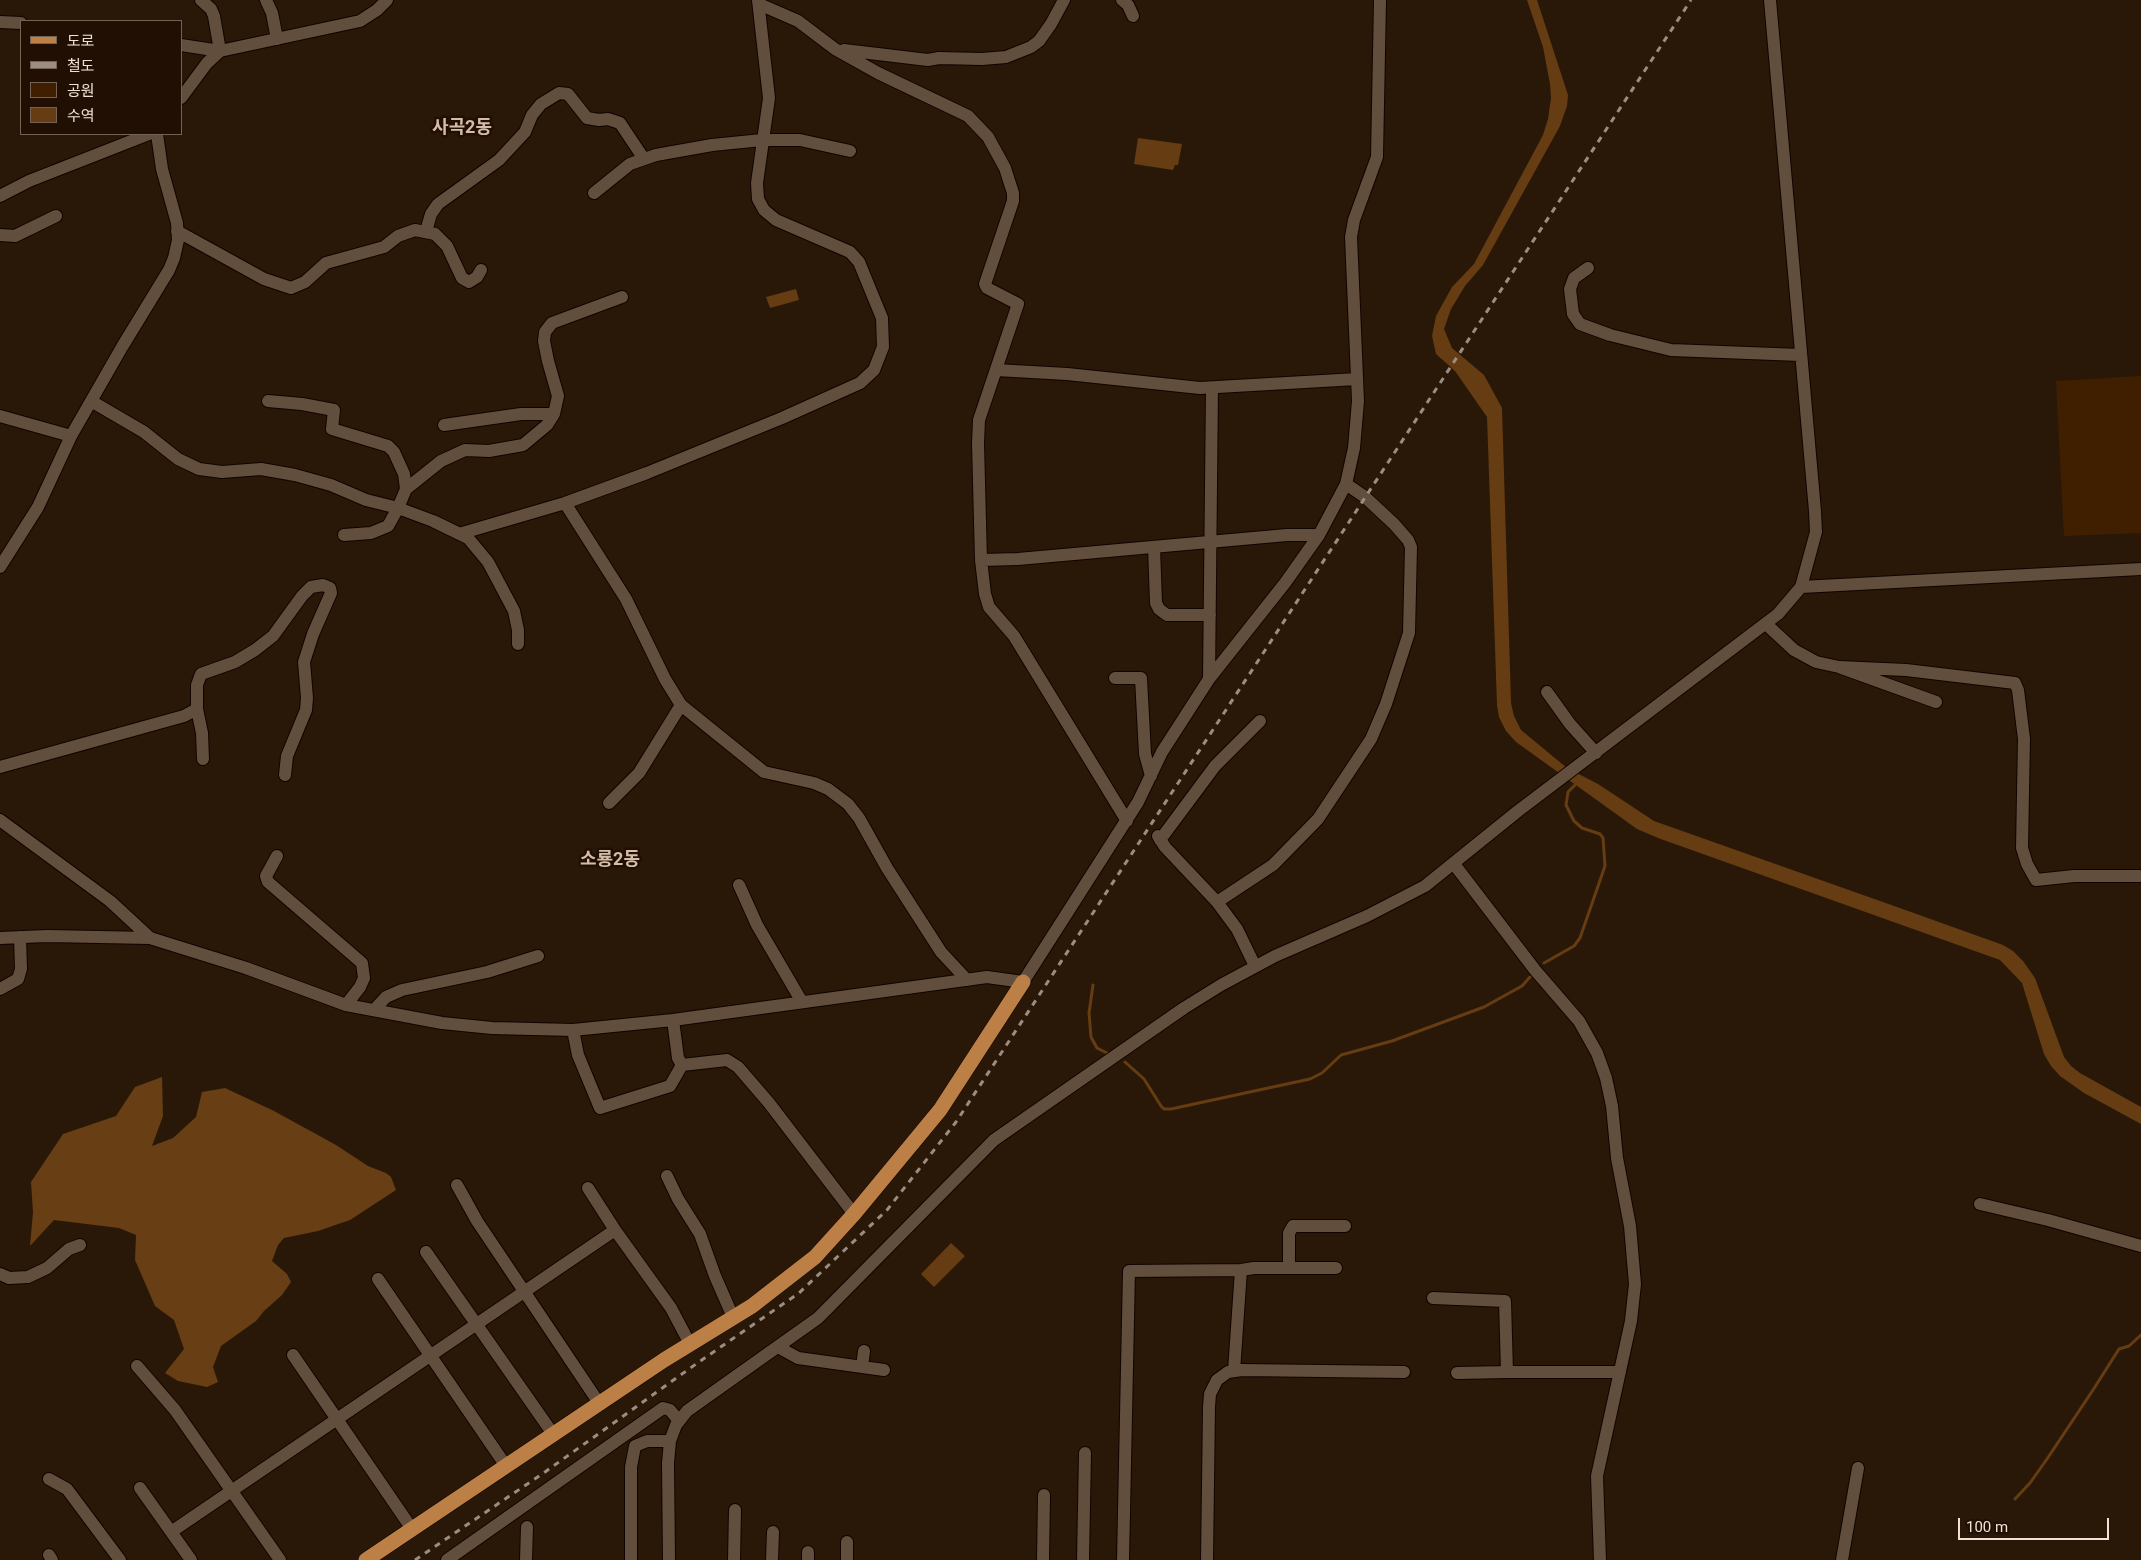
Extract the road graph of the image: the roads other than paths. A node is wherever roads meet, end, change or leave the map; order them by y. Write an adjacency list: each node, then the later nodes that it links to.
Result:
1 (201, 0): 15 (street)
2 (266, 0): 12 (street)
3 (387, 0): 12 (street)
4 (1064, 0): 14 (street)
5 (1122, 0): 9 (street)
6 (1380, 0): 33 (street)
7 (1770, 0): 31 (street)
8 (758, 2): 14 (street); 19 (street)
9 (1133, 16)
10 (0, 22): 11 (street)
11 (20, 23)
12 (277, 39): 15 (street)
13 (182, 45): 15 (street)
14 (835, 49): 32 (street)
15 (220, 51): 16 (street)
16 (182, 97)
17 (146, 135): 23 (street)
18 (157, 135): 25 (street)
19 (762, 140): 20 (street); 21 (street); 43 (street)
20 (850, 151)
21 (644, 159): 22 (street); 26 (street)
22 (594, 193)
23 (0, 196)
24 (56, 216): 27 (street)
25 (177, 231): 26 (street); 35 (street)
26 (426, 231): 29 (street)
27 (0, 235)
28 (1588, 268): 31 (street)
29 (481, 270)
30 (622, 298): 37 (street)
31 (1800, 355): 53 (street)
32 (996, 370): 34 (street); 50 (street)
33 (1357, 379): 34 (street); 41 (street)
34 (1212, 388): 48 (street)
35 (91, 401): 40 (street); 44 (street)
36 (268, 401): 42 (street)
37 (554, 414): 39 (street); 42 (street)
38 (0, 416): 40 (street)
39 (444, 425)
40 (71, 436): 51 (street)
41 (1346, 484): 47 (street); 77 (street)
42 (406, 490): 44 (street)
43 (565, 503): 45 (street); 62 (street)
44 (398, 508): 45 (street); 46 (street)
45 (459, 534): 56 (street)
46 (344, 535)
47 (1319, 535): 48 (street); 59 (street)
48 (1210, 542): 49 (street); 54 (street)
49 (1154, 547): 50 (street); 54 (street)
50 (982, 560): 72 (street)
51 (0, 567)
52 (2141, 569): 53 (street)
53 (1801, 587): 55 (street)
54 (1210, 615): 59 (street)
55 (1766, 624): 57 (street); 65 (street)
56 (518, 644)
57 (1839, 667): 61 (street); 75 (street)
58 (1115, 678): 69 (street)
59 (1210, 679): 69 (street)
60 (1547, 692): 65 (street)
61 (1936, 702)
62 (681, 705): 70 (street); 83 (street)
63 (197, 709): 66 (street); 67 (street); 68 (street)
64 (1260, 721): 77 (street)
65 (1596, 753): 74 (street)
66 (203, 759)
67 (0, 767)
68 (285, 775)
69 (1151, 776): 72 (street)
70 (609, 803)
71 (0, 820): 80 (street)
72 (1127, 820): 84 (street)
73 (277, 856): 87 (street)
74 (1454, 864): 82 (street); 122 (street)
75 (2141, 876)
76 (739, 886): 86 (street)
77 (1217, 902): 82 (street)
78 (20, 937): 79 (street); 80 (street); 85 (street)
79 (0, 938)
80 (150, 938): 87 (street)
81 (538, 956): 88 (street)
82 (1255, 966): 112 (street)
83 (967, 980): 84 (street); 86 (street)
84 (1024, 982): 96 (main road)
85 (0, 989)
86 (802, 1002): 89 (street)
87 (346, 1005): 88 (street)
88 (374, 1010): 90 (street)
89 (673, 1020): 90 (street); 91 (street)
90 (573, 1030): 91 (street)
91 (682, 1065): 96 (street)
92 (667, 1176): 109 (street)
93 (456, 1185): 107 (street)
94 (588, 1188): 98 (street)
95 (1980, 1204): 100 (street)
96 (854, 1214): 109 (main road)
97 (1345, 1226): 102 (street)
98 (615, 1230): 107 (street); 111 (street)
99 (80, 1246): 105 (street)
100 (2141, 1246)
101 (426, 1252): 110 (street)
102 (1289, 1267): 103 (street); 104 (street)
103 (1336, 1268)
104 (1240, 1270): 119 (street); 155 (street)
105 (0, 1274)
106 (378, 1279): 115 (street)
107 (524, 1293): 110 (street); 124 (street)
108 (1433, 1298): 121 (street)
109 (733, 1317): 111 (main road)
110 (477, 1324): 115 (street); 127 (street)
111 (690, 1344): 124 (main road)
112 (778, 1347): 117 (street); 126 (street)
113 (864, 1351): 117 (street)
114 (293, 1355): 125 (street)
115 (431, 1356): 125 (street); 130 (street)
116 (137, 1366): 134 (street)
117 (862, 1367): 118 (street)
118 (884, 1370)
119 (1234, 1371): 120 (street); 156 (street)
120 (1404, 1372)
121 (1507, 1372): 122 (street); 123 (street)
122 (1620, 1372): 157 (street)
123 (1457, 1373)
124 (599, 1403): 127 (main road)
125 (337, 1420): 134 (street); 138 (street)
126 (679, 1421): 128 (street); 146 (street)
127 (553, 1434): 130 (main road)
128 (670, 1441): 148 (street); 149 (street)
129 (1085, 1453): 154 (street)
130 (506, 1466): 138 (main road)
131 (1858, 1468): 158 (street)
132 (49, 1479): 142 (street)
133 (140, 1488): 139 (street)
134 (231, 1491): 139 (street); 144 (street)
135 (1044, 1495): 153 (street)
136 (735, 1510): 150 (street)
137 (527, 1526): 147 (street)
138 (412, 1529): 145 (main road)
139 (171, 1532): 143 (street)
140 (773, 1532): 151 (street)
141 (847, 1542): 152 (street)
142 (120, 1560)
143 (191, 1560)
144 (280, 1560)
145 (366, 1560)
146 (447, 1560)
147 (526, 1560)
148 (631, 1560)
149 (669, 1560)
150 (734, 1560)
151 (772, 1560)
152 (847, 1560)
153 (1042, 1560)
154 (1083, 1560)
155 (1123, 1560)
156 (1207, 1560)
157 (1600, 1560)
158 (1842, 1560)

